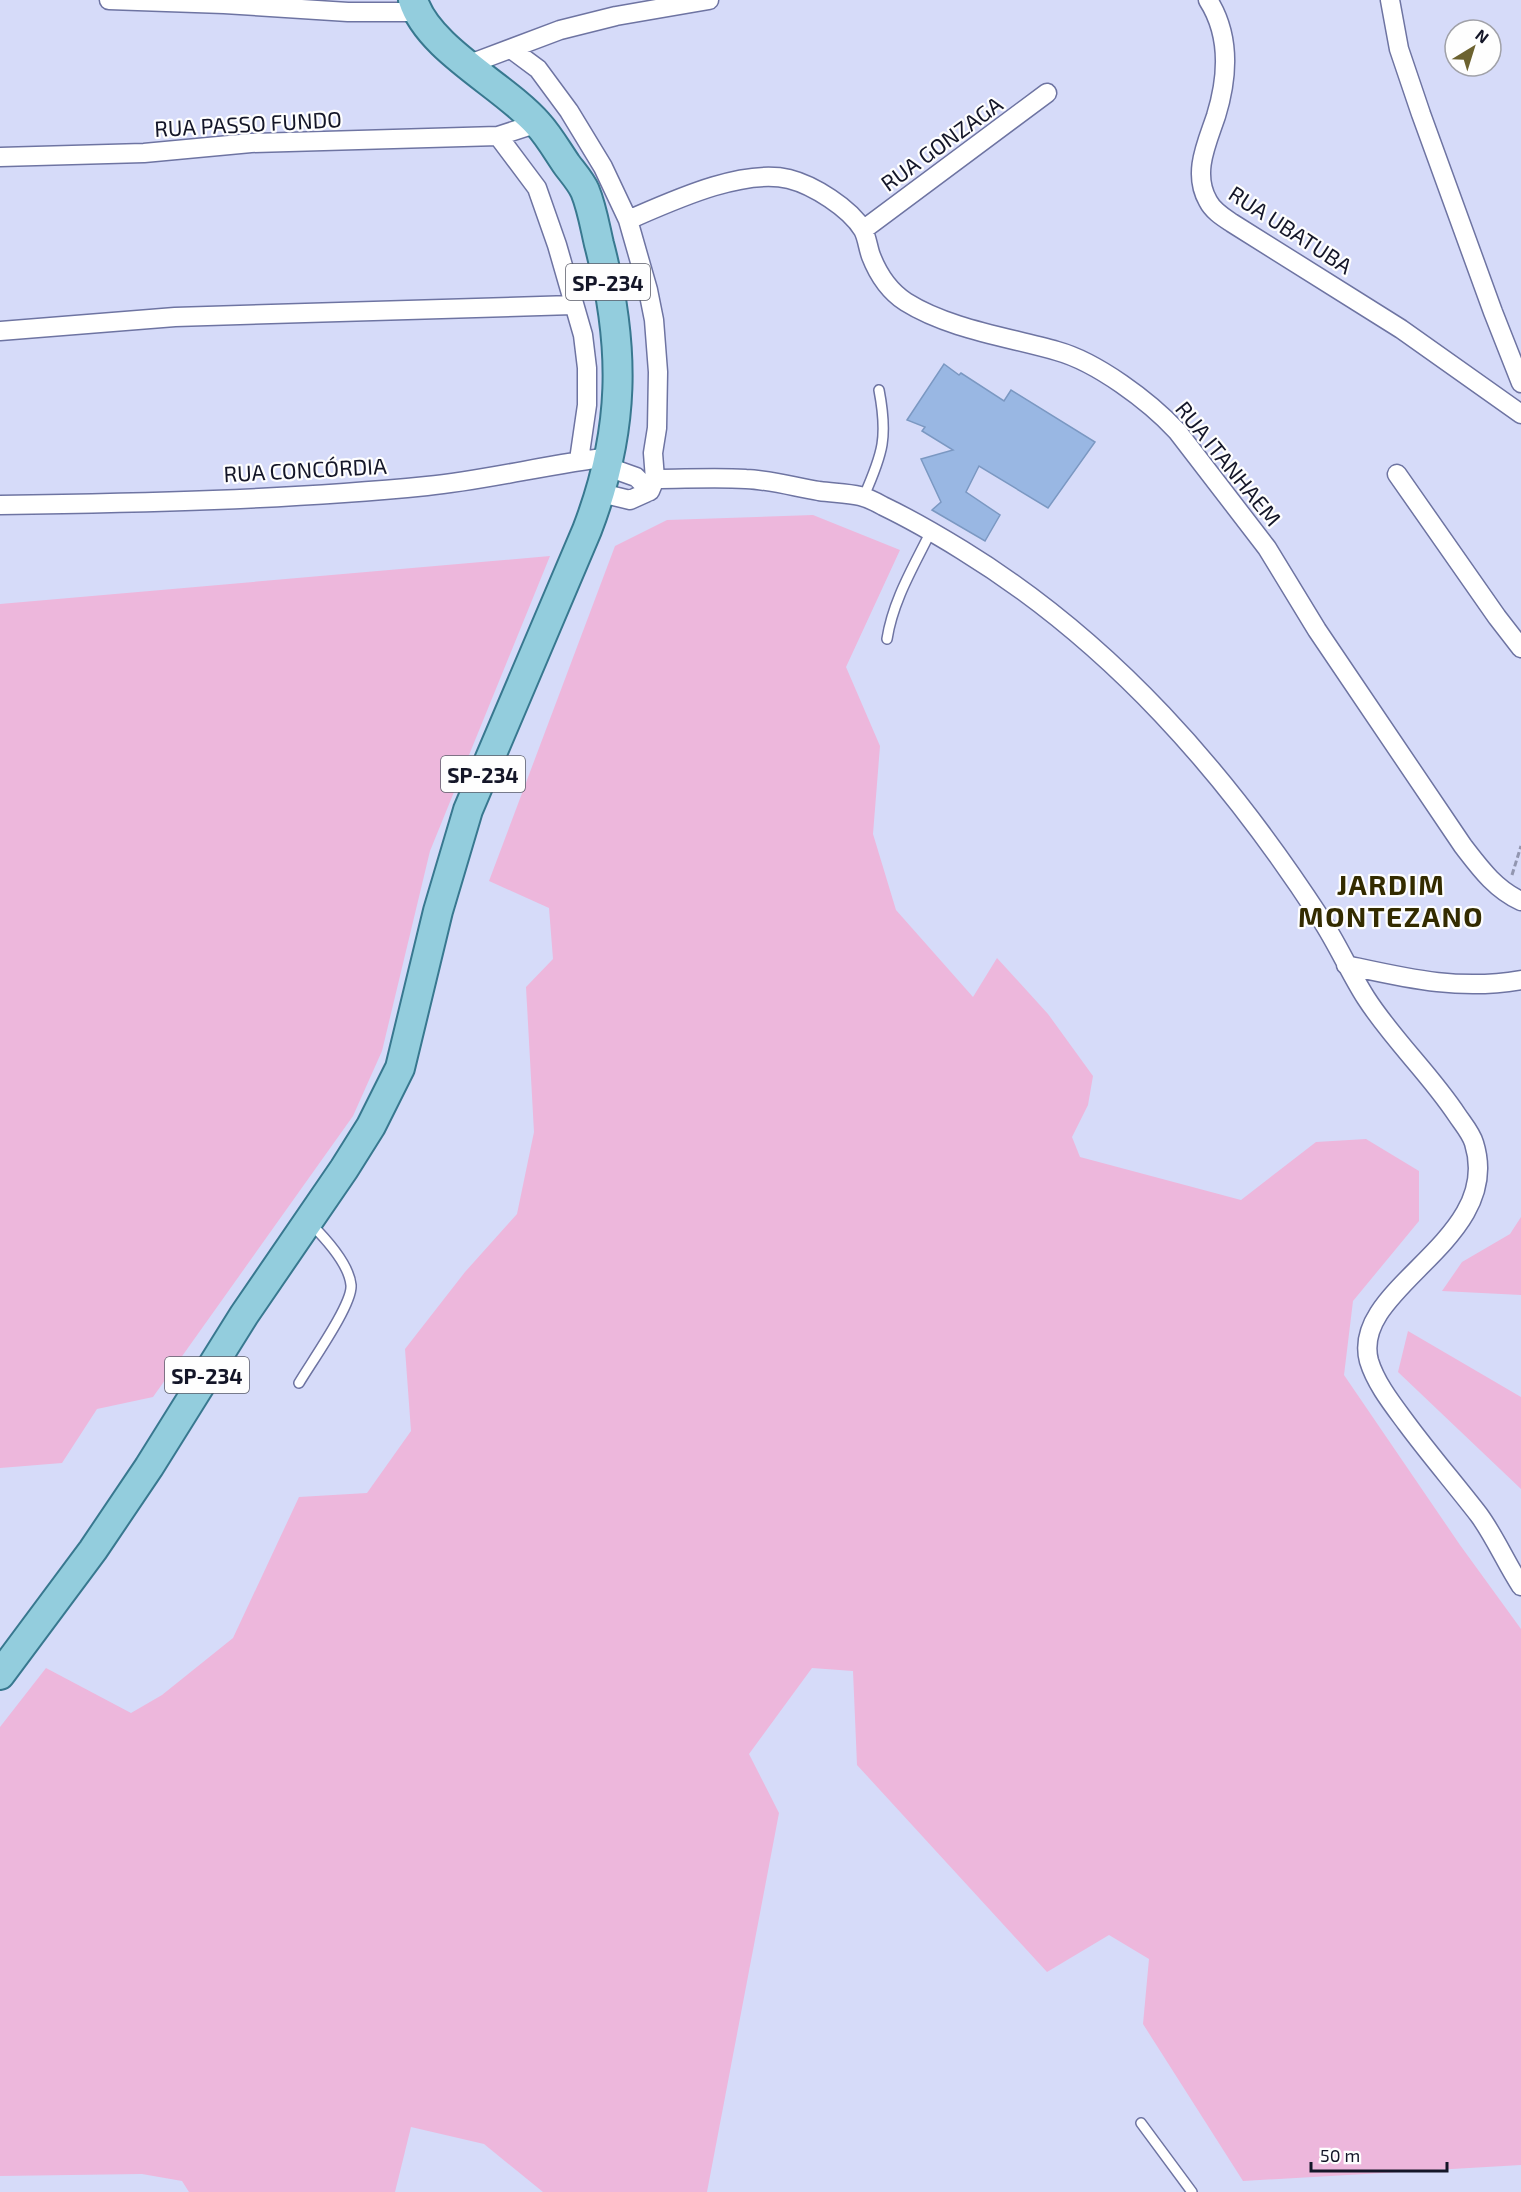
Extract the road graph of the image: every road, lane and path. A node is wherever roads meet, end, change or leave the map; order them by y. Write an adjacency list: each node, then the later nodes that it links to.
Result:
1 (109, 0): 5 (street)
2 (709, 0): 6 (street)
3 (1208, 0): 18 (street, RUA UBATUBA)
4 (1390, 0): 16 (street)
5 (415, 6): 7 (main road, SP-234)
6 (511, 49): 7 (street); 12 (street)
7 (467, 65): 9 (main road, SP-234)
8 (1047, 93): 13 (street, RUA GONZAGA)
9 (538, 123): 10 (street, RUA PASSO FUNDO); 20 (main road, SP-234)
10 (498, 136): 11 (street, RUA PASSO FUNDO); 14 (street)
11 (0, 157)
12 (628, 220): 13 (street, RUA ITANHAEM); 22 (street)
13 (863, 230): 29 (street, RUA ITANHAEM)
14 (573, 305): 15 (street); 19 (street)
15 (0, 331)
16 (1521, 383)
17 (879, 390): 23 (lane)
18 (1521, 414)
19 (579, 460): 20 (street, RUA CONCÓRDIA); 24 (street, RUA CONCÓRDIA)
20 (607, 472): 22 (street); 22 (street); 32 (main road, SP-234)
21 (1397, 474): 27 (street)
22 (653, 485): 23 (street)
23 (864, 496): 25 (street)
24 (0, 505)
25 (931, 531): 26 (lane); 30 (street)
26 (887, 639)
27 (1521, 648)
28 (1521, 846): 29 (path)
29 (1514, 897)
30 (1346, 965): 31 (street); 34 (street)
31 (1521, 980)
32 (307, 1220): 33 (lane); 35 (main road, SP-234)
33 (299, 1383)
34 (1518, 1575)
35 (0, 1675)
36 (1141, 2123): 37 (lane)
37 (1192, 2192)

